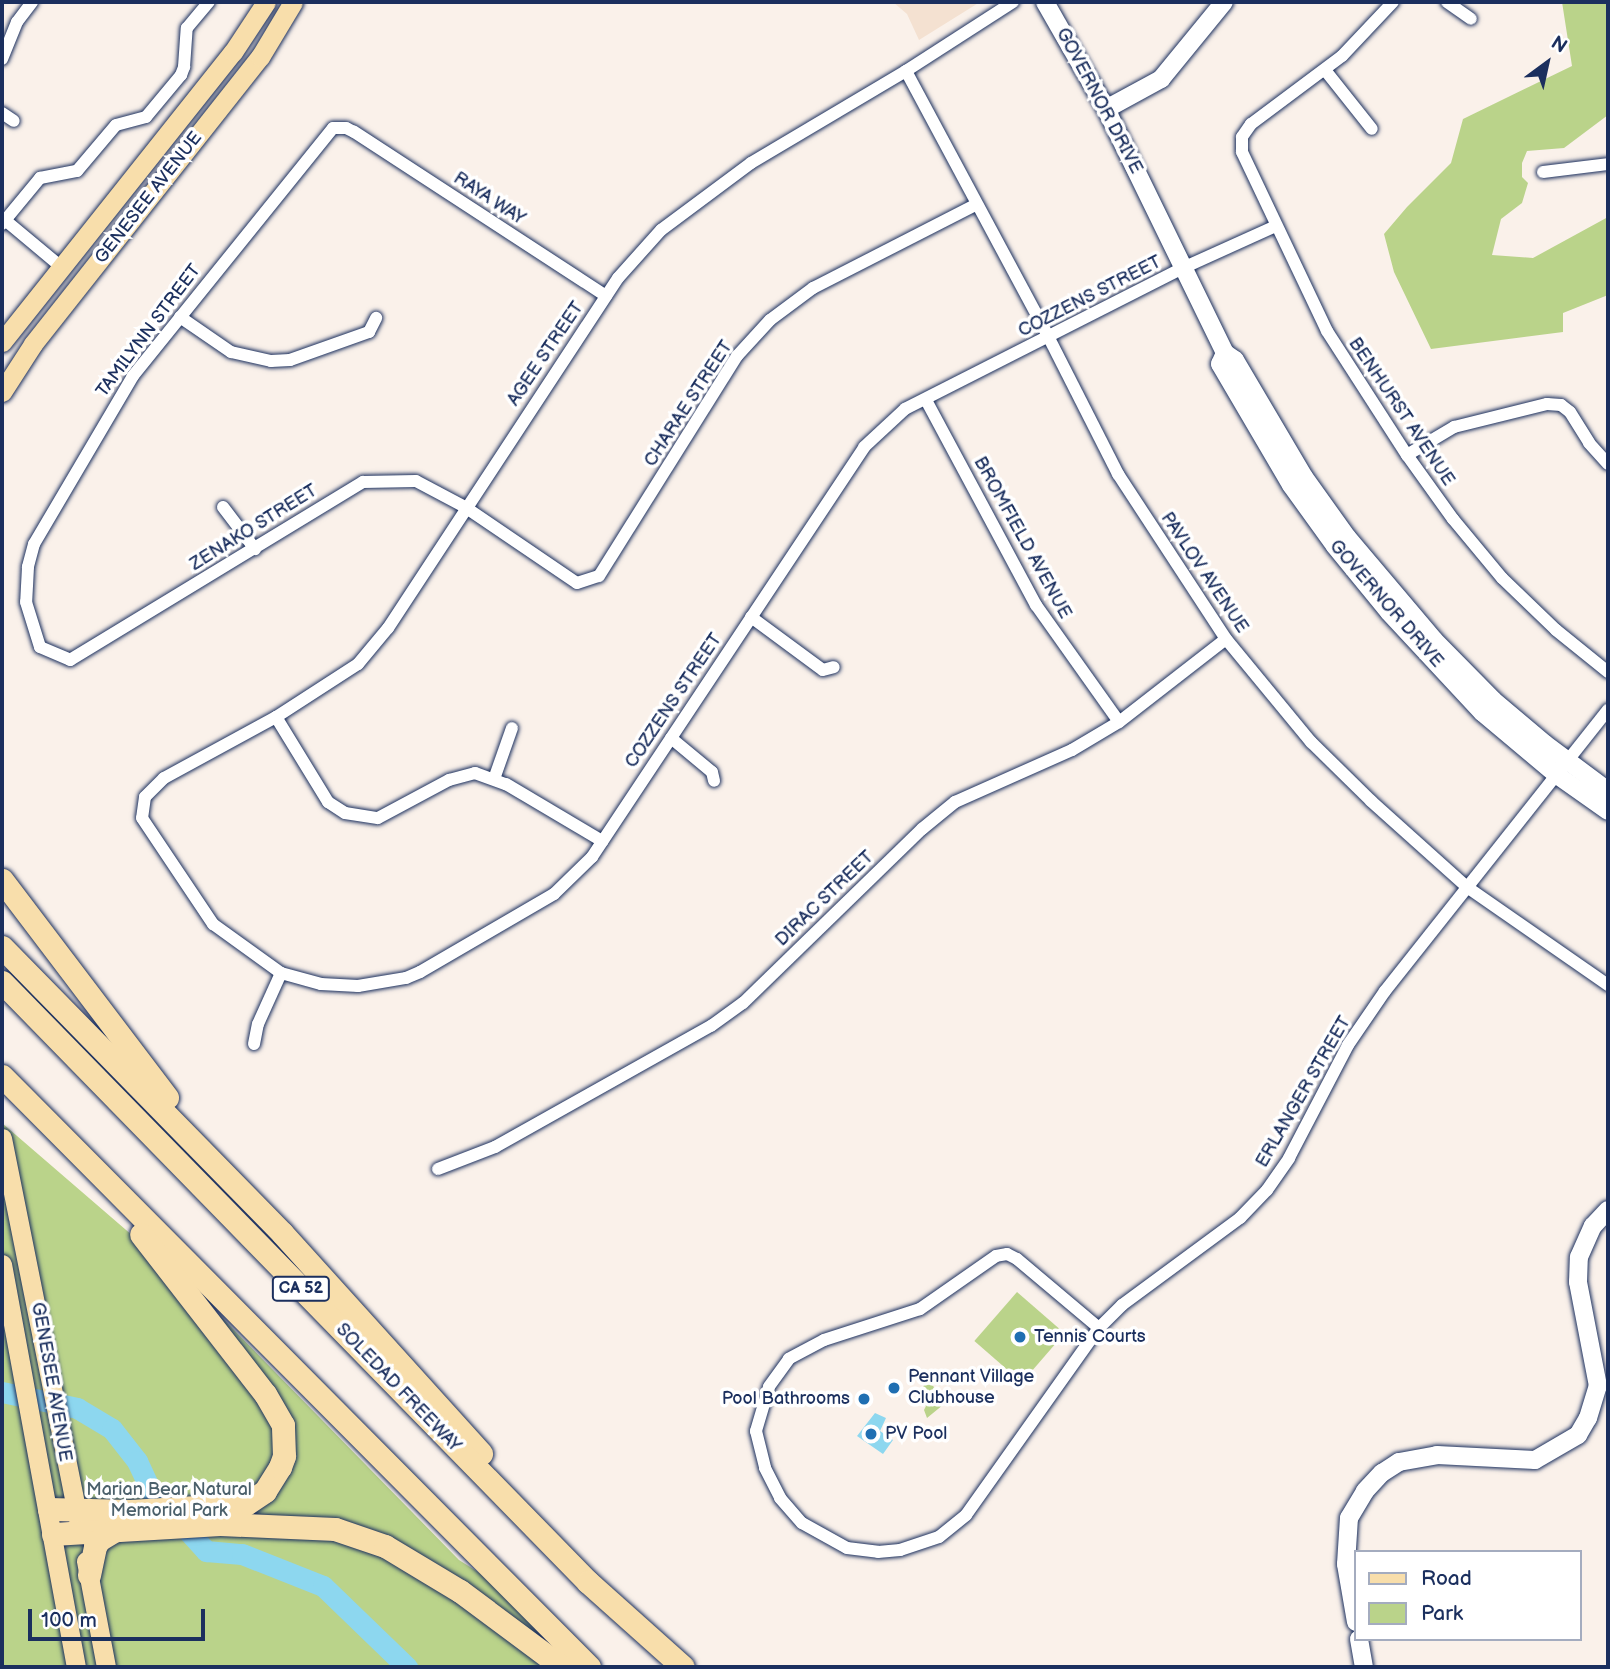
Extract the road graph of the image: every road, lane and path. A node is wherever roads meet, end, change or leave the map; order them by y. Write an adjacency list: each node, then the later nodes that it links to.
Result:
1 (32, 2): 11 (street)
2 (209, 2): 22 (street)
3 (267, 2): 24 (main road, GENESEE AVENUE)
4 (293, 2): 26 (main road, GENESEE AVENUE)
5 (1013, 2): 13 (street, AGEE STREET)
6 (1045, 2): 14 (main road, GOVERNOR DRIVE)
7 (1224, 2): 14 (main road)
8 (1393, 2): 12 (street)
9 (1447, 2): 10 (street)
10 (1471, 19)
11 (2, 59)
12 (1325, 70): 17 (street); 23 (street, BENHURST AVENUE)
13 (906, 71): 21 (street, PAVLOV AVENUE); 27 (street, AGEE STREET)
14 (1106, 109): 25 (main road, GOVERNOR DRIVE)
15 (2, 113): 16 (street)
16 (14, 121)
17 (1372, 129)
18 (354, 132): 27 (street, RAYA WAY); 28 (street, TAMILYNN STREET)
19 (1608, 164): 20 (street)
20 (1544, 172)
21 (975, 205): 30 (street, PAVLOV AVENUE); 37 (street, CHARAE STREET)
22 (3, 222): 24 (street)
23 (1276, 226): 25 (street, COZZENS STREET); 34 (street, BENHURST AVENUE)
24 (60, 266): 26 (main road); 31 (main road, GENESEE AVENUE)
25 (1185, 267): 30 (street, COZZENS STREET); 49 (main road, GOVERNOR DRIVE)
26 (79, 286): 32 (main road, GENESEE AVENUE)
27 (606, 296): 37 (street, AGEE STREET)
28 (180, 317): 29 (street); 41 (street, TAMILYNN STREET)
29 (376, 318)
30 (1049, 338): 33 (street, COZZENS STREET); 40 (street, PAVLOV AVENUE)
31 (2, 342)
32 (2, 392)
33 (926, 400): 39 (street, COZZENS STREET); 46 (street, BROMFIELD AVENUE)
34 (1407, 455): 35 (street); 43 (street, BENHURST AVENUE)
35 (1608, 464)
36 (223, 507): 38 (street)
37 (465, 507): 38 (street, ZENAKO STREET); 45 (street, AGEE STREET)
38 (256, 549): 41 (street, ZENAKO STREET)
39 (751, 617): 42 (street); 48 (street, COZZENS STREET)
40 (1226, 639): 46 (street, DIRAC STREET); 57 (street, PAVLOV AVENUE)
41 (69, 660)
42 (834, 667)
43 (1608, 672)
44 (1608, 710): 49 (street, ERLANGER STREET)
45 (276, 717): 50 (street, AGEE STREET); 51 (street)
46 (1119, 722): 66 (street, DIRAC STREET)
47 (512, 728): 51 (street)
48 (671, 738): 52 (street); 55 (street, COZZENS STREET)
49 (1562, 769): 53 (main road, GOVERNOR DRIVE); 54 (main road, GOVERNOR DRIVE); 57 (street, ERLANGER STREET)
50 (164, 778): 59 (street, COZZENS STREET)
51 (494, 779): 55 (street)
52 (714, 780)
53 (1608, 791)
54 (1608, 811)
55 (602, 841): 59 (street, COZZENS STREET)
56 (2, 880): 68 (highway)
57 (1467, 887): 60 (street, PAVLOV AVENUE); 70 (street, ERLANGER STREET)
58 (2, 947): 68 (highway)
59 (281, 973): 62 (street)
60 (1608, 985)
61 (9, 988): 77 (highway, SOLEDAD FREEWAY / CA 52)
62 (254, 1044)
63 (2, 1076): 65 (highway)
64 (2, 1138): 72 (main road, GENESEE AVENUE)
65 (79, 1154): 73 (highway); 83 (highway)
66 (438, 1169)
67 (1608, 1210): 78 (main road)
68 (282, 1233): 77 (highway)
69 (2, 1265): 71 (main road, GENESEE AVENUE)
70 (1098, 1328): 70 (street, ERLANGER STREET)
71 (49, 1508): 72 (highway); 75 (main road, GENESEE AVENUE)
72 (76, 1508): 73 (highway); 74 (main road, GENESEE AVENUE)
73 (123, 1524): 74 (highway); 76 (highway); 82 (highway)
74 (80, 1531): 75 (highway); 76 (main road, GENESEE AVENUE)
75 (52, 1534): 80 (main road, GENESEE AVENUE)
76 (89, 1575): 81 (main road, GENESEE AVENUE)
77 (588, 1581): 84 (highway, SOLEDAD FREEWAY / CA 52)
78 (1354, 1610)
79 (1359, 1641): 85 (main road)
80 (76, 1667)
81 (106, 1667)
82 (562, 1667)
83 (589, 1667)
84 (683, 1667)
85 (1364, 1667)

